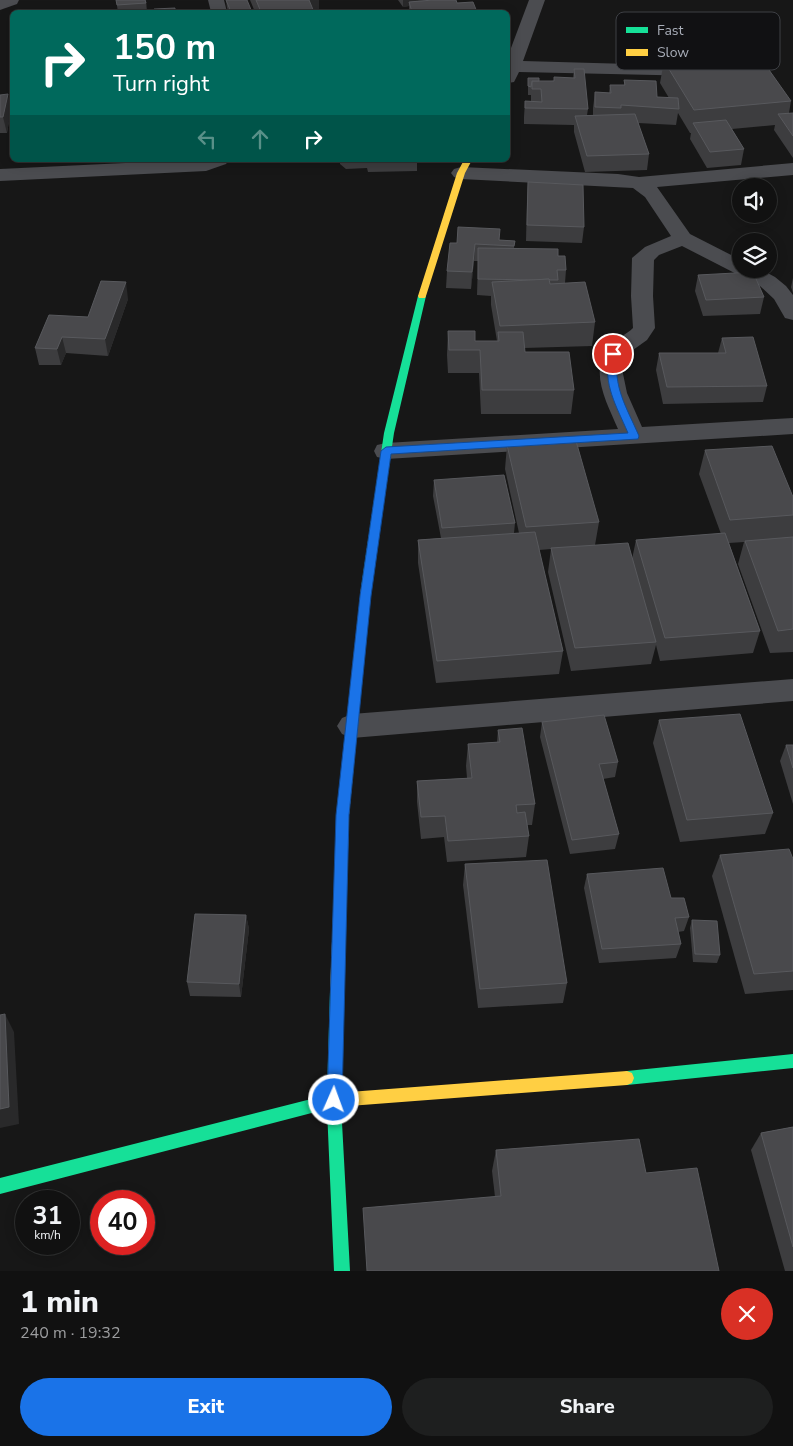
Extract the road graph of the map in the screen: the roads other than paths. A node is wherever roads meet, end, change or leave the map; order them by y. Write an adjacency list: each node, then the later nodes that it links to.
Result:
1 (10, 0): 3 (street)
2 (537, 0): 5 (street)
3 (0, 4)
4 (721, 71): 5 (street)
5 (510, 72)
6 (214, 162): 9 (street)
7 (464, 167): 10 (street); 17 (street)
8 (793, 169): 10 (street)
9 (0, 175)
10 (639, 183): 11 (street)
11 (683, 238): 12 (street); 16 (street)
12 (732, 263)
13 (761, 278): 14 (street)
14 (793, 313)
15 (793, 426): 16 (street)
16 (634, 436): 17 (street)
17 (386, 451): 19 (street)
18 (793, 690): 19 (street)
19 (352, 726): 21 (street)
20 (793, 1061): 21 (street)
21 (334, 1100): 22 (street); 23 (street)
22 (0, 1186)
23 (342, 1271)

